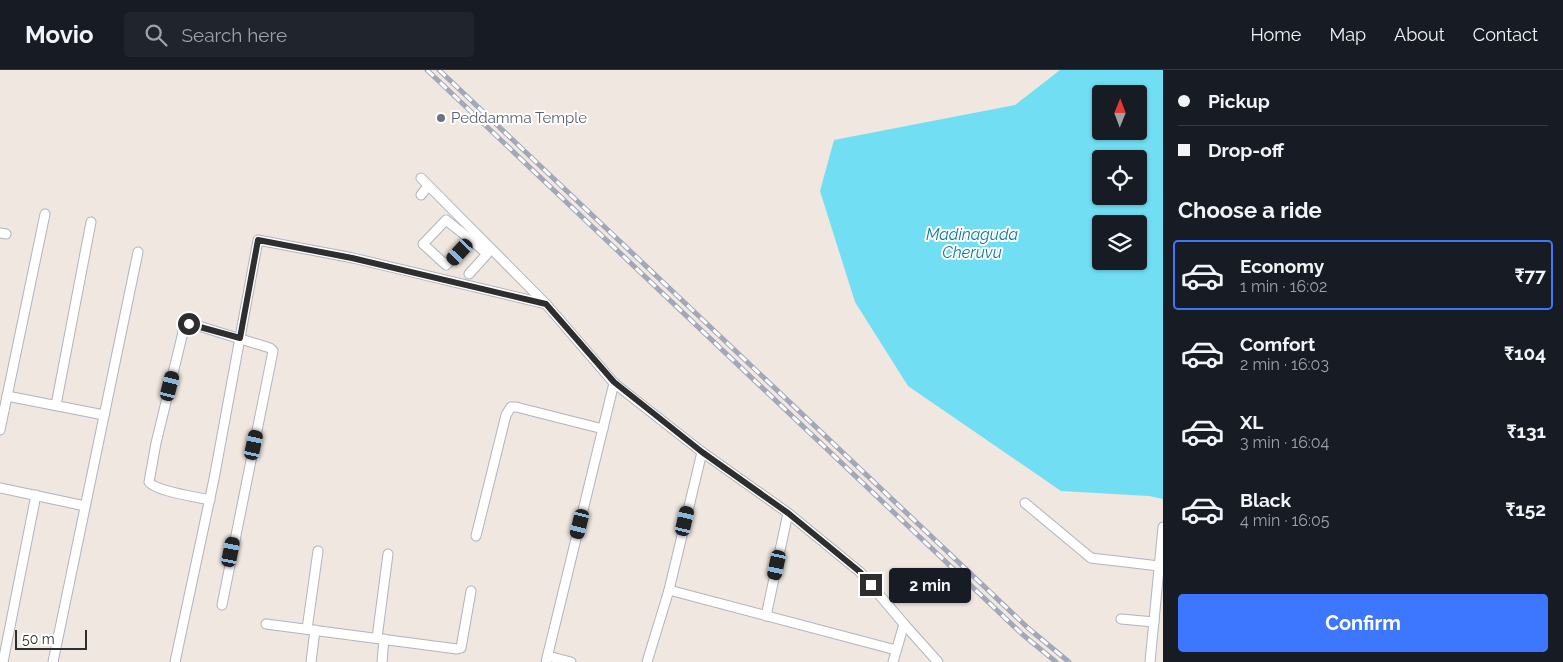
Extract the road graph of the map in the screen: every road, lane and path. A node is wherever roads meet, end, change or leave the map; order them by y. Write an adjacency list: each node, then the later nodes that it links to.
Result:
1 (421, 178): 2 (street)
2 (428, 186): 3 (street); 5 (street)
3 (421, 195)
4 (45, 214): 15 (street)
5 (461, 219): 7 (street); 8 (street)
6 (91, 222): 16 (street)
7 (454, 226): 8 (street); 8 (street)
8 (474, 239): 10 (street)
9 (138, 252): 17 (street)
10 (489, 252): 11 (street); 12 (street)
11 (470, 274)
12 (546, 304): 13 (street); 14 (street)
13 (240, 338): 23 (street); 23 (street); 34 (street)
14 (614, 382): 18 (street); 20 (street)
15 (7, 396): 16 (street); 19 (street)
16 (56, 406): 17 (street)
17 (104, 415): 25 (street)
18 (603, 428): 28 (street); 43 (street)
19 (0, 430)
20 (702, 452): 26 (street); 32 (street)
21 (0, 488): 22 (street)
22 (36, 495): 25 (street); 44 (street)
23 (210, 500): 46 (street)
24 (1025, 503): 31 (street)
25 (85, 506): 45 (street)
26 (788, 513): 35 (street); 39 (street)
27 (1163, 527): 31 (street)
28 (476, 536)
29 (318, 551): 40 (street)
30 (388, 554): 41 (street)
31 (1159, 566): 37 (street)
32 (669, 590): 35 (street); 50 (street)
33 (471, 591): 41 (street)
34 (222, 605)
35 (766, 616): 42 (street)
36 (1121, 619): 37 (street)
37 (1154, 622): 53 (street)
38 (266, 624): 40 (street)
39 (904, 624): 42 (street); 52 (street)
40 (311, 630): 41 (street); 47 (street)
41 (380, 639): 48 (street)
42 (896, 650): 51 (street)
43 (547, 659): 49 (street)
44 (3, 662)
45 (53, 662)
46 (175, 662)
47 (311, 662)
48 (382, 662)
49 (572, 662)
50 (647, 662)
51 (893, 662)
52 (938, 662)
53 (1150, 662)

